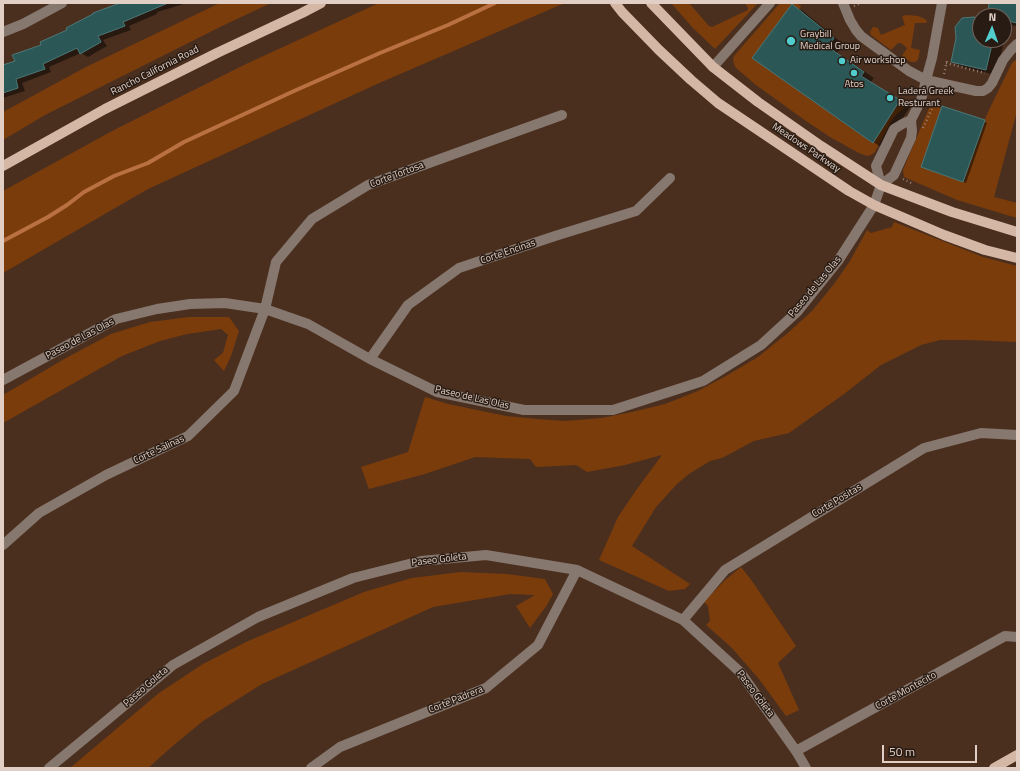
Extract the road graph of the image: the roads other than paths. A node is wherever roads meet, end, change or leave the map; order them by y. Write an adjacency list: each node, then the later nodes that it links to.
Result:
1 (62, 3): 8 (street)
2 (321, 3): 14 (main road, Rancho California Road)
3 (615, 3): 17 (main road, Meadows Parkway)
4 (651, 3): 10 (main road, Meadows Parkway)
5 (770, 3): 10 (street)
6 (842, 3): 11 (street)
7 (942, 3): 11 (street)
8 (3, 32)
9 (1017, 44): 11 (street)
10 (713, 67): 16 (main road, Meadows Parkway)
11 (926, 80): 13 (street)
12 (562, 115): 20 (street, Corte Tortosa)
13 (911, 120): 16 (street); 16 (street)
14 (3, 166)
15 (670, 178): 21 (street, Corte Encinas)
16 (880, 184): 17 (street, Paseo de Las Olas); 18 (main road, Meadows Parkway)
17 (874, 205): 19 (main road, Meadows Parkway); 21 (street, Paseo de Las Olas)
18 (1017, 232)
19 (1017, 258)
20 (265, 309): 21 (street, Paseo de Las Olas); 22 (street, Paseo de Las Olas); 24 (street, Corte Salinas)
21 (370, 359)
22 (3, 380)
23 (1017, 435): 26 (street, Corte Positas)
24 (3, 545)
25 (577, 570): 26 (street, Paseo Goleta); 30 (street, Paseo Goleta); 31 (street, Corte Padrera)
26 (683, 620): 28 (street, Paseo Goleta)
27 (1017, 637): 28 (street, Corte Montecito)
28 (796, 751): 32 (street, Paseo Goleta)
29 (1017, 754): 33 (main road)
30 (49, 768)
31 (311, 768)
32 (806, 768)
33 (994, 768)

